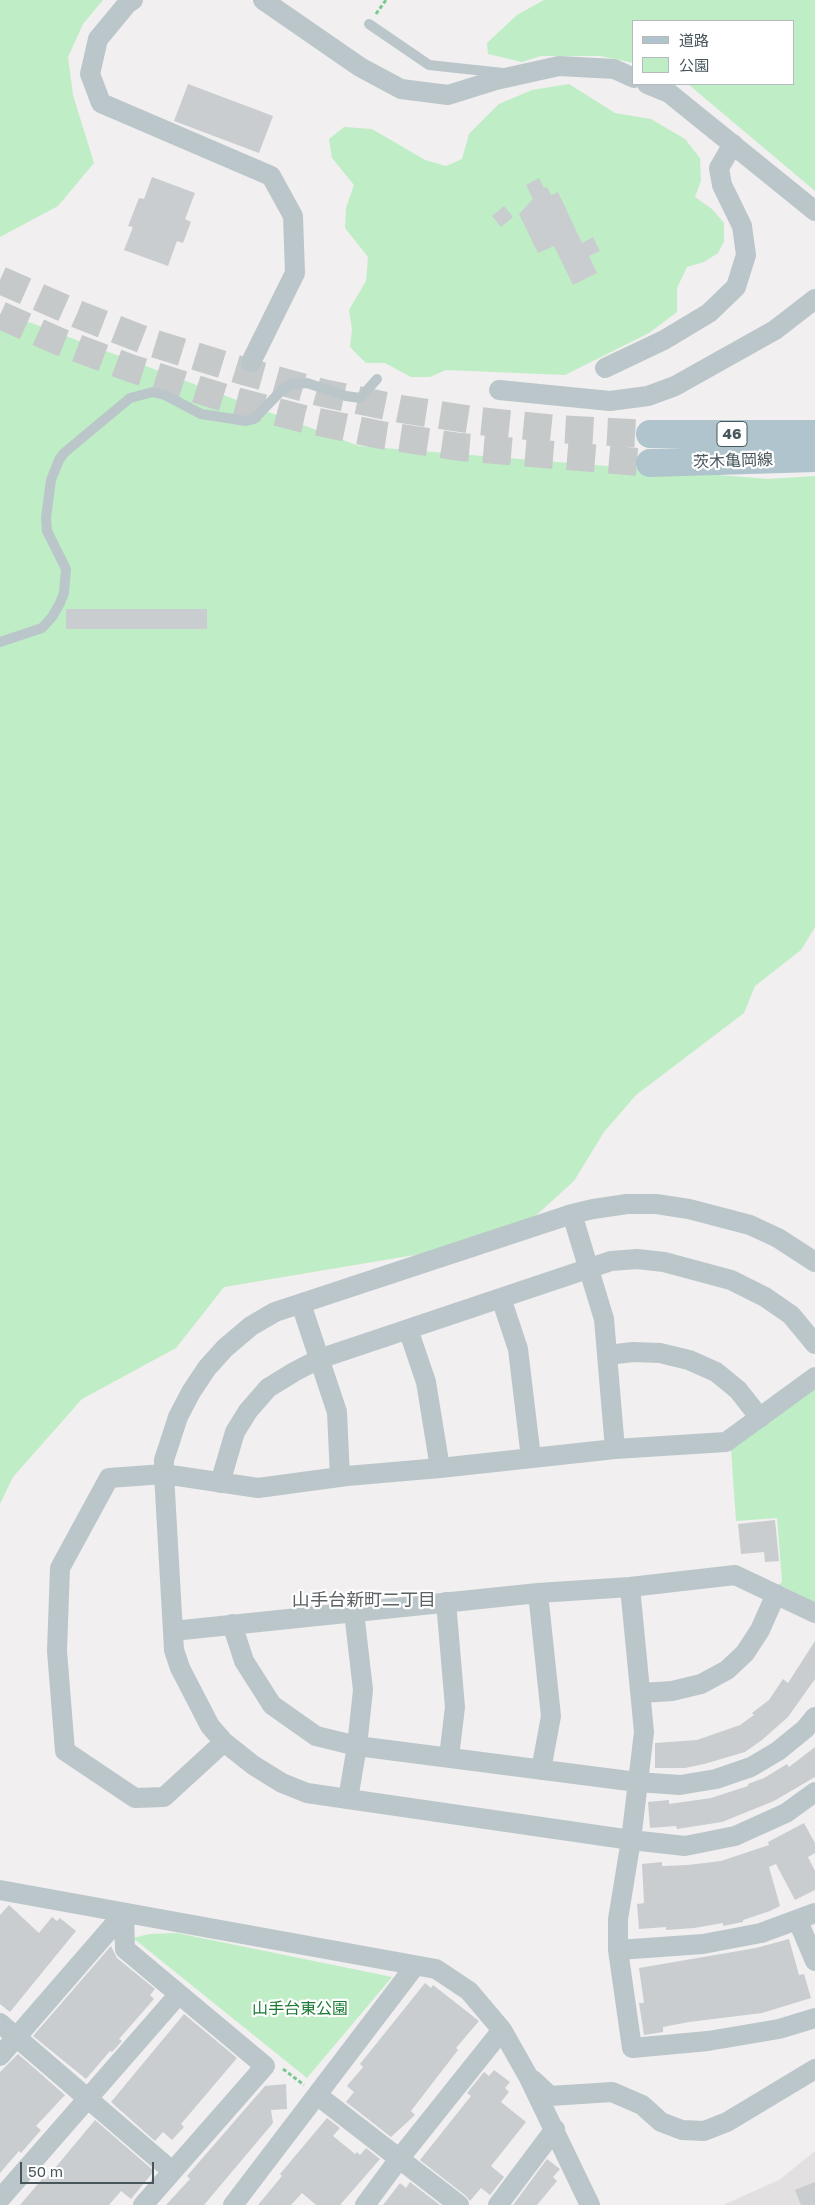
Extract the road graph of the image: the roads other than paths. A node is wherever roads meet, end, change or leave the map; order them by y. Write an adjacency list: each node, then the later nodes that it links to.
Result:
1 (133, 0): 10 (street)
2 (263, 0): 4 (street)
3 (369, 24): 4 (lane)
4 (521, 75): 5 (street)
5 (632, 77)
6 (649, 85): 7 (street)
7 (733, 144): 8 (street); 11 (street)
8 (815, 211)
9 (815, 299): 13 (street)
10 (251, 362)
11 (605, 368)
12 (377, 379): 18 (lane)
13 (499, 390)
14 (650, 434): 15 (main road, 茨木亀岡線 / 46)
15 (815, 434)
16 (815, 458): 17 (main road, 茨木亀岡線 / 46)
17 (650, 464)
18 (0, 642)
19 (572, 1214): 20 (street); 21 (street); 23 (street)
20 (815, 1262)
21 (589, 1268): 22 (street); 25 (street); 26 (street)
22 (501, 1298): 24 (street); 31 (street)
23 (301, 1304): 27 (street); 33 (street)
24 (408, 1329): 27 (street); 32 (street)
25 (815, 1344)
26 (608, 1355): 29 (street); 30 (street)
27 (319, 1359): 34 (street); 35 (street)
28 (815, 1377): 29 (street)
29 (760, 1418): 30 (street)
30 (615, 1449): 31 (street)
31 (531, 1458): 32 (street)
32 (440, 1468): 34 (street)
33 (164, 1474): 35 (street); 43 (street); 46 (street)
34 (340, 1477): 35 (street)
35 (220, 1483)
36 (630, 1587): 37 (street); 38 (street); 44 (street)
37 (538, 1593): 39 (street); 49 (street)
38 (776, 1594): 41 (street); 44 (street)
39 (446, 1602): 40 (street); 48 (street)
40 (354, 1612): 42 (street); 47 (street)
41 (815, 1613)
42 (232, 1624): 43 (street); 47 (street)
43 (173, 1630): 46 (street)
44 (641, 1693): 50 (street)
45 (815, 1717): 50 (street)
46 (224, 1742): 52 (street)
47 (357, 1746): 48 (street); 52 (street)
48 (449, 1757): 49 (street)
49 (541, 1770): 50 (street)
50 (637, 1782): 53 (street)
51 (815, 1792): 53 (street)
52 (348, 1799): 53 (street)
53 (631, 1840): 57 (street)
54 (1, 1891): 55 (street)
55 (124, 1913): 59 (street); 60 (street); 64 (street)
56 (807, 1917): 57 (street); 58 (street)
57 (618, 1950): 61 (street)
58 (815, 1961)
59 (415, 1966): 63 (street); 68 (street)
60 (179, 1994): 69 (street); 72 (street)
61 (815, 2018)
62 (0, 2023): 64 (street)
63 (502, 2030): 67 (street); 71 (street)
64 (16, 2037): 65 (street); 69 (street)
65 (0, 2056)
66 (815, 2069): 67 (street)
67 (528, 2076): 70 (street)
68 (317, 2095): 71 (street); 75 (street)
69 (88, 2098): 72 (street); 73 (street)
70 (555, 2129): 78 (street); 79 (street)
71 (400, 2159): 76 (street); 77 (street)
72 (172, 2170): 74 (street)
73 (0, 2200)
74 (143, 2205)
75 (233, 2205)
76 (365, 2205)
77 (459, 2205)
78 (498, 2205)
79 (590, 2205)

